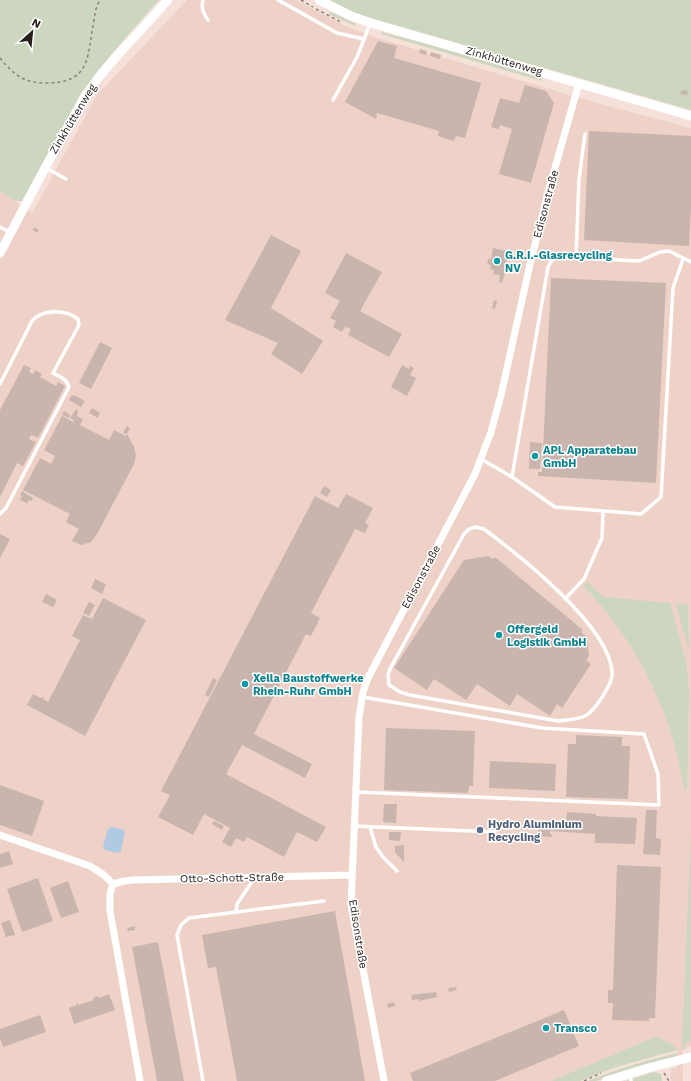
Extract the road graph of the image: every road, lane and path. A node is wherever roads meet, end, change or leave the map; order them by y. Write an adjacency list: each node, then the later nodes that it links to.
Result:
1 (100, 0): 9 (path)
2 (168, 0): 14 (street, Zinkhüttenweg)
3 (202, 0): 6 (lane)
4 (278, 0): 8 (lane)
5 (319, 0): 7 (street, Zinkhüttenweg)
6 (208, 20)
7 (370, 23): 8 (lane); 10 (street, Zinkhüttenweg)
8 (364, 40): 11 (lane)
9 (0, 58)
10 (579, 83): 12 (street, Zinkhüttenweg); 23 (street, Edisonstraße)
11 (333, 100)
12 (691, 116)
13 (585, 134): 19 (lane)
14 (45, 168): 15 (lane); 17 (street, Zinkhüttenweg)
15 (66, 179)
16 (0, 227): 17 (lane)
17 (11, 233): 18 (street, Zinkhüttenweg)
18 (0, 253)
19 (576, 258): 20 (lane); 24 (lane)
20 (683, 258): 21 (lane); 25 (lane)
21 (691, 262)
22 (0, 384): 26 (lane)
23 (481, 459): 24 (lane); 28 (street, Edisonstraße)
24 (512, 477): 25 (lane)
25 (603, 511): 27 (lane)
26 (0, 514)
27 (565, 599): 27 (lane)
28 (362, 696): 29 (street, Edisonstraße); 29 (lane)
29 (355, 792): 30 (street, Edisonstraße)
30 (354, 826): 31 (lane); 35 (street, Edisonstraße)
31 (370, 827): 32 (lane); 34 (lane)
32 (495, 832)
33 (0, 835): 37 (street)
34 (397, 871)
35 (352, 875): 36 (street, Otto-Schott-Straße); 44 (street, Edisonstraße)
36 (255, 877): 37 (street, Otto-Schott-Straße); 39 (lane)
37 (113, 884): 42 (street)
38 (324, 901): 39 (lane)
39 (236, 912): 43 (lane)
40 (691, 1057): 41 (street)
41 (631, 1077): 45 (street)
42 (140, 1081)
43 (203, 1081)
44 (384, 1081)
45 (606, 1081)

